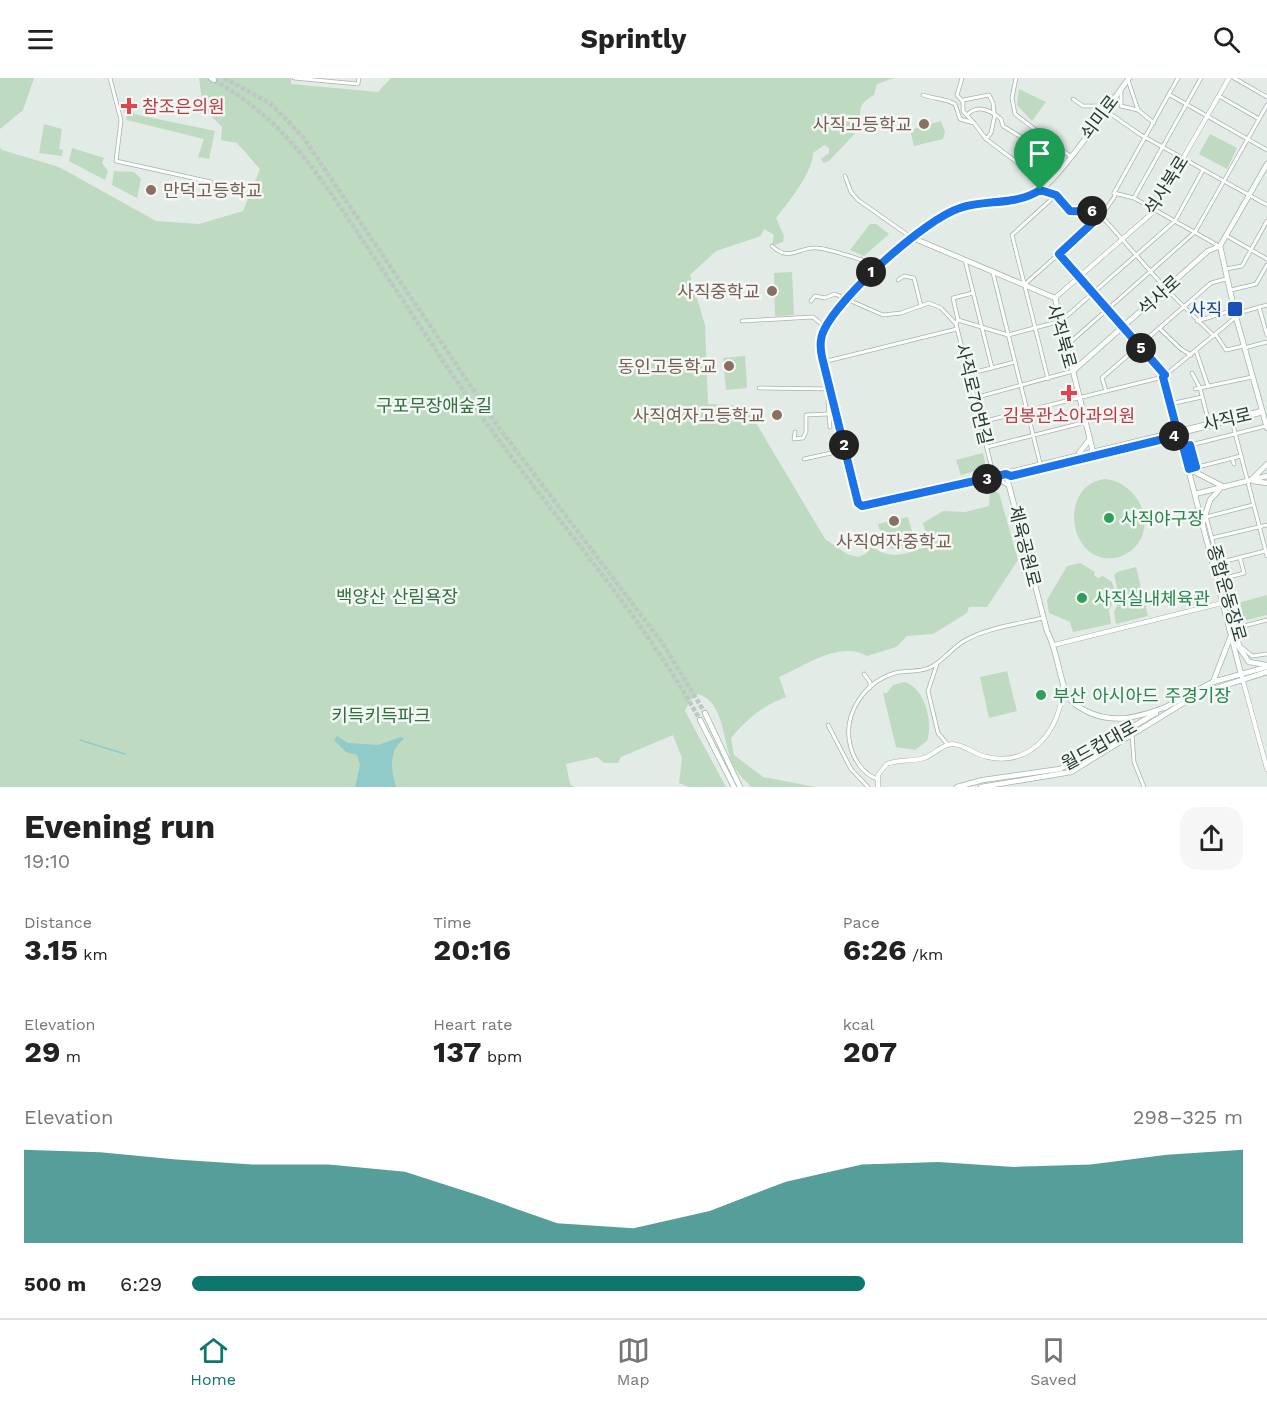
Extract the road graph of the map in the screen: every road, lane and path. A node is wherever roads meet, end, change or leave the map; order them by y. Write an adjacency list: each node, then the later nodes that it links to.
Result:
1 (110, 78): 45 (street)
2 (294, 78): 12 (street)
3 (343, 78): 13 (street)
4 (359, 78): 13 (street)
5 (962, 78): 20 (street)
6 (1016, 78): 38 (street)
7 (1128, 78): 14 (main road, 쇠미로); 25 (street)
8 (1178, 78): 16 (street)
9 (1201, 78): 22 (street)
10 (1229, 78): 17 (street, 석사북로)
11 (1234, 78): 18 (street)
12 (327, 80): 13 (street)
13 (342, 83)
14 (1121, 88): 24 (main road, 쇠미로); 25 (street, 쇠미로)
15 (923, 95): 31 (street)
16 (1170, 95): 22 (street); 32 (street)
17 (1219, 96): 29 (street, 석사북로); 30 (street)
18 (1267, 97)
19 (1073, 99): 24 (street)
20 (962, 100): 27 (street); 28 (street)
21 (195, 104): 26 (street)
22 (1187, 104): 29 (street); 36 (street)
23 (1267, 105): 30 (street)
24 (1105, 110): 33 (street); 38 (main road, 쇠미로)
25 (1138, 110): 32 (street)
26 (193, 111)
27 (968, 114): 28 (street); 31 (street)
28 (994, 114): 34 (street); 43 (street)
29 (1207, 116): 35 (street); 39 (street, 석사북로)
30 (1259, 119): 35 (street)
31 (974, 123): 34 (street)
32 (1154, 123): 33 (street)
33 (1146, 138): 36 (street); 47 (street)
34 (986, 139): 46 (street)
35 (1248, 139): 37 (street); 44 (street)
36 (1163, 147): 39 (street); 50 (street)
37 (1267, 150)
38 (1070, 156): 43 (main road, 쇠미로)
39 (1183, 159): 41 (street); 52 (street, 석사북로)
40 (1267, 164): 49 (main road)
41 (1203, 170): 44 (street); 55 (street)
42 (846, 176): 58 (street)
43 (1049, 181): 46 (main road, 쇠미로)
44 (1224, 181): 49 (street); 56 (street)
45 (211, 182)
46 (1041, 190): 48 (street); 58 (main road, 쇠미로)
47 (1114, 193): 50 (street); 53 (street)
48 (1056, 195): 53 (street); 75 (street)
49 (1249, 195): 51 (street); 57 (main road)
50 (1134, 198): 52 (street)
51 (1267, 206)
52 (1155, 209): 55 (street); 59 (street, 석사북로)
53 (1101, 215): 59 (street); 63 (street)
54 (1267, 220): 62 (street)
55 (1175, 221): 56 (street); 64 (street)
56 (1195, 232): 61 (street); 71 (street)
57 (1226, 235): 61 (main road); 62 (street)
58 (913, 238): 66 (main road, 사직북로); 67 (main road, 쇠미로)
59 (1122, 240): 64 (street); 72 (street, 석사북로)
60 (772, 246): 67 (street)
61 (1220, 246): 69 (main road); 76 (main road, 석사로)
62 (1251, 249): 65 (street); 69 (street)
63 (1059, 254): 72 (street); 75 (street)
64 (1136, 256): 71 (street); 79 (street)
65 (1267, 259)
66 (965, 260): 70 (main road, 사직북로); 78 (street)
67 (877, 265): 82 (main road, 쇠미로)
68 (1267, 265): 77 (street)
69 (1224, 269): 73 (main road)
70 (992, 272): 75 (main road, 사직북로); 101 (street)
71 (1150, 272): 76 (street); 87 (street)
72 (1079, 277): 79 (street); 80 (street, 석사북로)
73 (1226, 279): 77 (main road); 85 (street)
74 (898, 280): 84 (street)
75 (1024, 285): 80 (main road, 사직북로); 98 (street)
76 (1166, 289): 85 (street); 97 (main road, 석사로)
77 (1229, 290): 88 (main road)
78 (973, 293): 94 (street, 사직로70번길); 96 (street)
79 (1093, 293): 87 (street); 92 (street)
80 (1055, 298): 92 (main road, 사직북로)
81 (811, 301): 82 (street)
82 (846, 301): 84 (street); 95 (main road, 쇠미로)
83 (1267, 304): 86 (street)
84 (921, 306): 94 (street)
85 (1183, 307): 93 (street); 99 (street)
86 (1259, 307): 88 (street); 89 (street)
87 (1107, 309): 97 (street); 105 (street)
88 (1235, 313): 93 (street); 103 (street); 107 (main road)
89 (1261, 313): 90 (street); 102 (street)
90 (1267, 315)
91 (742, 321): 95 (street)
92 (1061, 321): 98 (street); 105 (main road, 사직북로)
93 (1197, 321): 103 (street)
94 (957, 322): 96 (street); 100 (street, 사직로70번길)
95 (825, 327): 110 (main road)
96 (982, 327): 101 (street); 114 (street)
97 (1123, 327): 106 (street); 113 (main road, 석사로)
98 (1035, 328): 101 (street); 120 (street)
99 (1159, 328): 106 (street); 109 (street)
100 (957, 330): 110 (street); 117 (street, 사직로70번길)
101 (1008, 335): 111 (street)
102 (1267, 335)
103 (1215, 336): 107 (street); 108 (street)
104 (1267, 342): 107 (street)
105 (1067, 345): 112 (main road, 사직북로)
106 (1139, 345): 118 (street); 127 (street)
107 (1244, 347): 119 (main road)
108 (1196, 351): 109 (street); 122 (street)
109 (1191, 355): 118 (street)
110 (823, 362): 125 (main road)
111 (1015, 362): 114 (street); 121 (street)
112 (1071, 362): 113 (main road); 115 (main road, 사직북로)
113 (1080, 364): 115 (main road, 석사로)
114 (993, 368): 117 (street)
115 (1073, 371): 120 (street); 128 (main road, 사직북로)
116 (1192, 373): 124 (street)
117 (968, 374): 130 (street, 사직로70번길)
118 (1164, 376): 127 (street); 132 (street)
119 (1252, 376): 122 (street); 134 (main road)
120 (1048, 379): 121 (street)
121 (1021, 386): 130 (street); 133 (street)
122 (1208, 386): 124 (street)
123 (759, 388): 125 (street)
124 (1200, 388): 126 (street); 129 (street)
125 (830, 389): 131 (main road)
126 (1195, 389)
127 (1106, 391): 128 (street)
128 (1080, 397): 133 (street); 138 (main road, 사직북로)
129 (1202, 397): 132 (street); 139 (street)
130 (974, 398): 137 (street, 사직로70번길)
131 (832, 399): 135 (street); 150 (main road)
132 (1170, 404): 143 (street)
133 (1027, 410): 137 (street); 145 (street)
134 (1262, 411): 136 (main road, 사직로); 139 (main road, 사직로); 141 (main road)
135 (828, 414): 140 (street); 142 (street)
136 (1232, 421): 143 (main road, 사직로); 144 (street)
137 (981, 422): 148 (street, 사직로70번길)
138 (1086, 422): 145 (street); 146 (main road, 사직북로)
139 (1209, 423): 143 (main road, 사직로)
140 (830, 427)
141 (1267, 427): 144 (street)
142 (795, 432)
143 (1179, 432): 149 (main road, 종합운동장로); 151 (main road, 사직로)
144 (1236, 434): 147 (street); 153 (street)
145 (1033, 435): 148 (street); 156 (street)
146 (1090, 439): 151 (main road, 사직북로); 152 (main road)
147 (1190, 445): 149 (street); 159 (street)
148 (987, 447): 163 (street, 사직로70번길)
149 (1183, 447): 160 (main road, 종합운동장로)
150 (845, 450): 155 (street); 163 (main road, 사직로)
151 (1094, 453): 152 (main road, 사직로); 161 (main road, 사직로)
152 (1075, 455): 156 (main road, 사직로)
153 (1241, 456): 154 (street); 164 (street)
154 (1232, 458): 157 (street); 159 (street)
155 (804, 459)
156 (1040, 463): 161 (main road, 사직로)
157 (1234, 464)
158 (1267, 464): 164 (main road)
159 (1196, 467): 160 (street)
160 (1189, 469): 167 (main road); 168 (main road, 종합운동장로)
161 (1006, 474): 163 (main road, 사직로); 166 (main road, 체육공원로)
162 (1267, 476): 164 (main road)
163 (994, 477): 166 (street)
164 (1249, 481): 165 (main road); 167 (main road); 169 (street)
165 (1267, 483)
166 (1010, 486): 181 (main road, 체육공원로)
167 (1224, 487): 168 (main road); 170 (main road)
168 (1195, 494): 171 (main road, 종합운동장로)
169 (1253, 505): 170 (street); 173 (street)
170 (1206, 514): 171 (main road); 174 (street, 종합운동장로)
171 (1203, 524): 180 (main road, 종합운동장로)
172 (1267, 525): 173 (street)
173 (1258, 527): 174 (street); 175 (street)
174 (1212, 538): 178 (street, 종합운동장로)
175 (1265, 551): 176 (street); 177 (street)
176 (1267, 556)
177 (1240, 558): 178 (street); 179 (street)
178 (1218, 563): 179 (street, 종합운동장로)
179 (1222, 579): 183 (street, 종합운동장로)
180 (1222, 603): 183 (main road, 종합운동장로); 184 (street)
181 (1043, 618): 184 (main road, 체육공원로); 186 (street)
182 (1267, 620): 183 (street)
183 (1232, 632): 185 (street, 종합운동장로); 187 (main road); 190 (main road, 종합운동장로); 192 (main road)
184 (1054, 645): 191 (main road, 체육공원로)
185 (1267, 654)
186 (937, 664): 193 (street); 201 (street)
187 (1267, 666): 190 (main road, 월드컵대로)
188 (1267, 672): 190 (main road, 월드컵대로)
189 (864, 674): 193 (street)
190 (1242, 676): 192 (main road, 월드컵대로); 200 (main road, 월드컵대로); 202 (street)
191 (1063, 682): 196 (main road, 체육공원로); 201 (street)
192 (1213, 682): 194 (main road, 월드컵대로)
193 (870, 688): 203 (street)
194 (1166, 707): 196 (main road, 체육공원로); 199 (main road, 월드컵대로)
195 (705, 713): 205 (main road)
196 (1124, 719): 199 (main road)
197 (700, 720): 204 (main road)
198 (828, 725): 206 (street)
199 (1126, 731): 208 (main road, 월드컵대로)
200 (1132, 733): 209 (main road, 월드컵대로); 210 (street)
201 (948, 745): 203 (street)
202 (1267, 769)
203 (877, 779): 207 (street)
204 (734, 787)
205 (740, 787)
206 (868, 787)
207 (878, 787)
208 (957, 787)
209 (981, 787)
210 (1144, 787)

